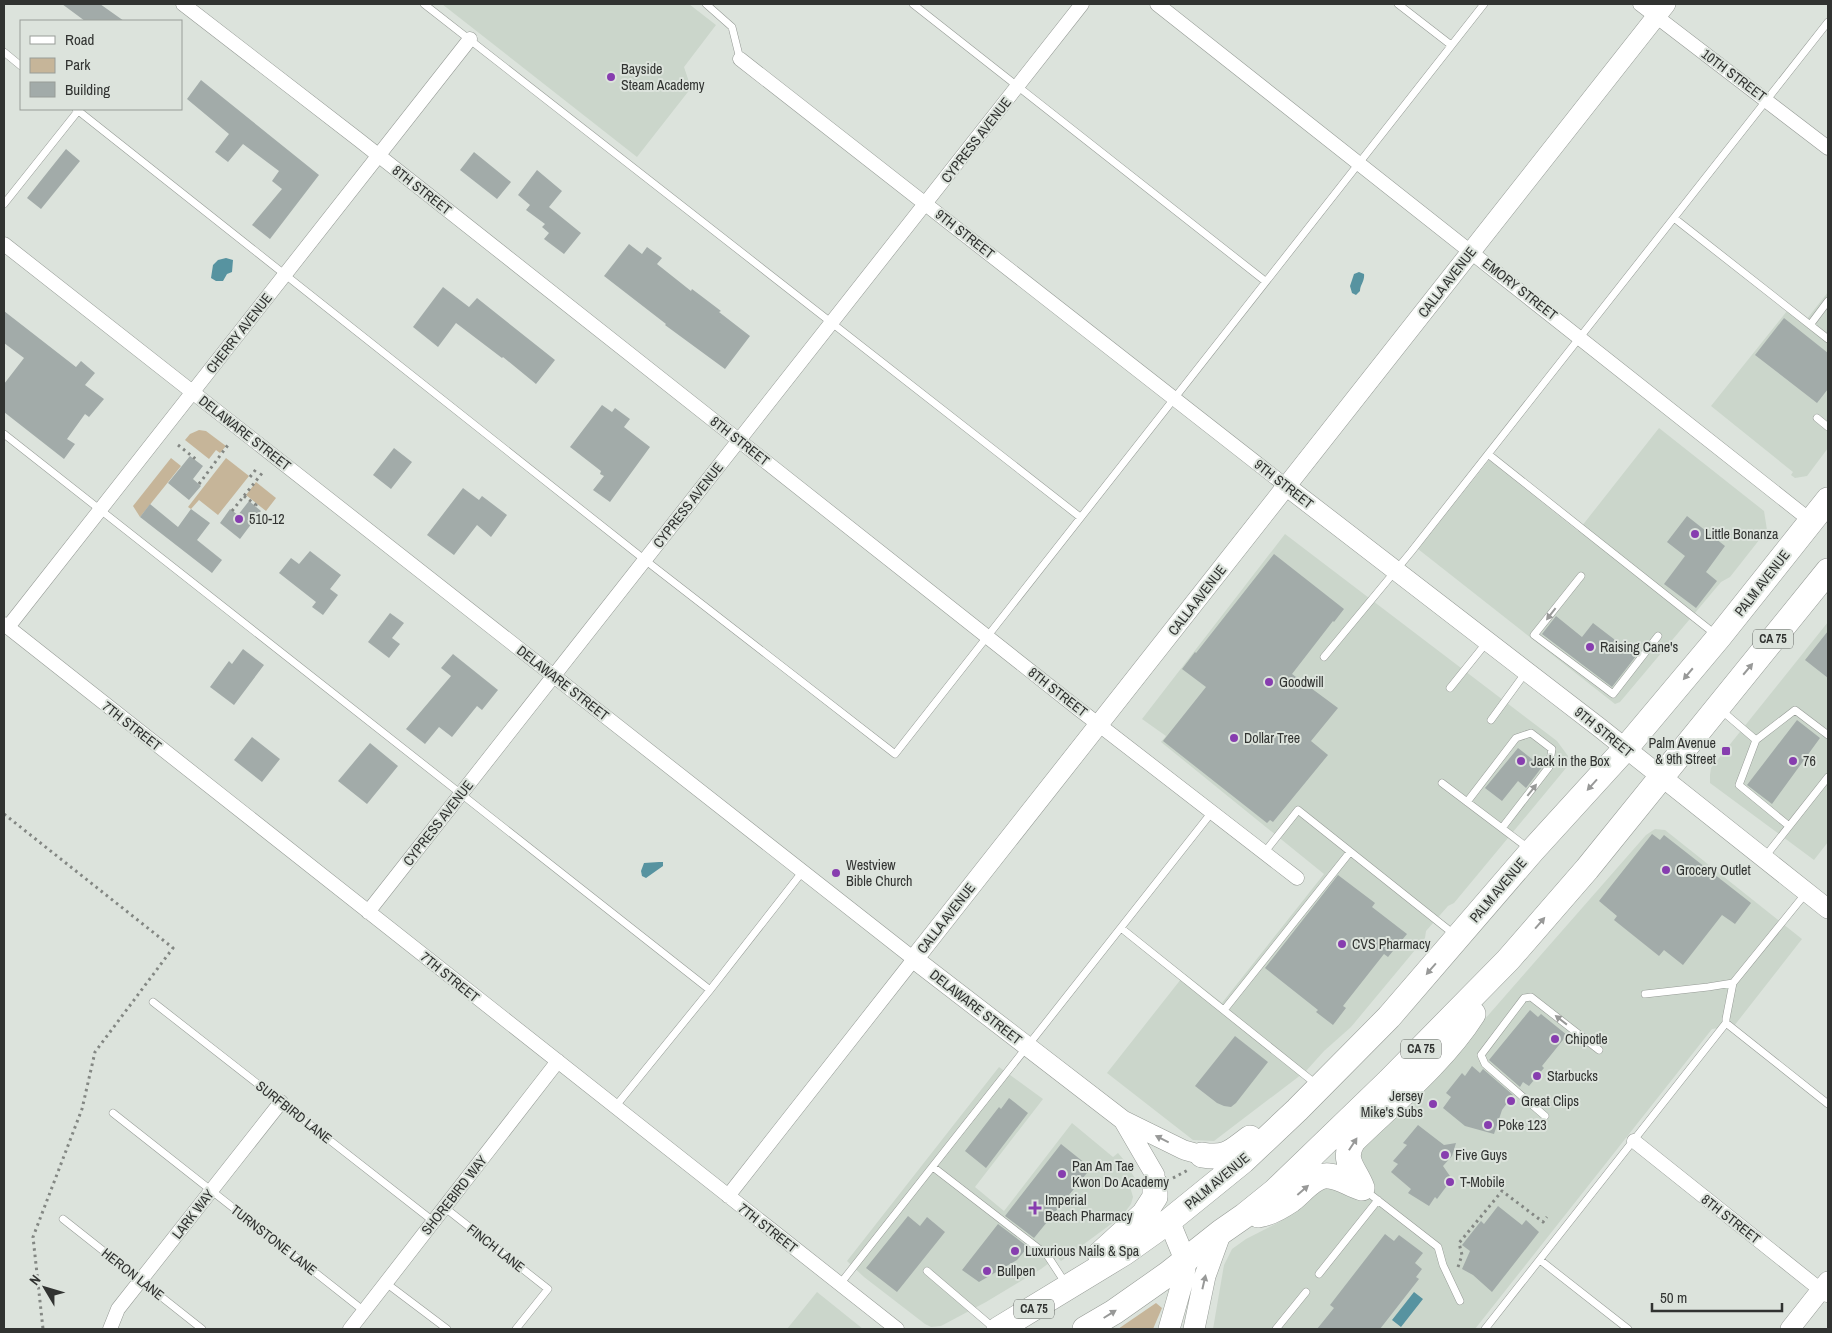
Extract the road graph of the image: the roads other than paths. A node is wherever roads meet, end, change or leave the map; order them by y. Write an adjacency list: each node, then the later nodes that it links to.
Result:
1 (183, 4): 21 (street, 8TH STREET)
2 (424, 4): 12 (lane)
3 (706, 4): 15 (lane)
4 (913, 4): 17 (lane)
5 (1082, 4): 17 (street, CYPRESS AVENUE)
6 (1157, 4): 22 (street, EMORY STREET)
7 (1398, 4): 13 (lane)
8 (1484, 4): 13 (lane)
9 (1640, 4): 10 (street, 10TH STREET)
10 (1661, 10): 18 (street, 10TH STREET); 27 (street, CALLA AVENUE)
11 (1828, 22): 18 (lane)
12 (470, 39): 21 (street, CHERRY AVENUE); 31 (lane)
13 (1451, 45): 22 (lane)
14 (4, 52): 16 (lane)
15 (740, 58): 24 (street, 9TH STREET)
16 (20, 65)
17 (1018, 86): 24 (street, CYPRESS AVENUE); 29 (lane)
18 (1767, 100): 20 (street, 10TH STREET); 25 (lane)
19 (77, 110): 23 (lane); 28 (lane)
20 (1828, 148)
21 (378, 155): 28 (street, CHERRY AVENUE); 40 (street, 8TH STREET)
22 (1358, 163): 27 (street, EMORY STREET); 29 (lane)
23 (4, 204)
24 (926, 204): 31 (street, CYPRESS AVENUE); 36 (street, 9TH STREET)
25 (1674, 218): 32 (lane); 33 (lane)
26 (4, 244): 35 (street, DELAWARE STREET)
27 (1471, 251): 33 (street, EMORY STREET); 42 (street, CALLA AVENUE)
28 (285, 274): 35 (street, CHERRY AVENUE); 47 (lane)
29 (1265, 281): 36 (lane)
30 (1828, 301): 32 (lane)
31 (832, 322): 40 (street, CYPRESS AVENUE); 45 (lane)
32 (1810, 325): 34 (lane)
33 (1580, 337): 41 (lane); 46 (street, EMORY STREET)
34 (1828, 339)
35 (193, 392): 44 (street, CHERRY AVENUE); 58 (street, DELAWARE STREET)
36 (1174, 398): 42 (street, 9TH STREET); 45 (lane)
37 (1817, 418): 38 (lane)
38 (1828, 427)
39 (4, 434): 44 (lane)
40 (739, 440): 47 (street, CYPRESS AVENUE); 52 (street, 8TH STREET)
41 (1488, 454): 48 (lane); 54 (lane)
42 (1286, 486): 48 (street, 9TH STREET); 62 (street, CALLA AVENUE)
43 (1828, 500): 46 (highway, PALM AVENUE / CA 75)
44 (101, 510): 51 (street, CHERRY AVENUE); 69 (lane)
45 (1080, 517): 52 (lane)
46 (1811, 521): 54 (highway, PALM AVENUE / CA 75)
47 (645, 560): 52 (lane); 58 (street, CYPRESS AVENUE)
48 (1396, 570): 55 (street, 9TH STREET); 56 (lane)
49 (1828, 571): 60 (highway, CA 75, one-way to 49)
50 (1581, 576): 53 (lane, one-way to 53)
51 (6, 626): 82 (street, 7TH STREET)
52 (986, 636): 62 (street, 8TH STREET)
53 (1658, 636)
54 (1719, 637): 65 (highway, PALM AVENUE / CA 75, one-way to 65)
55 (1488, 641): 57 (street, 9TH STREET); 59 (lane)
56 (1324, 657)
57 (1527, 671): 61 (lane); 65 (street, 9TH STREET)
58 (554, 676): 69 (street, CYPRESS AVENUE); 78 (street, DELAWARE STREET)
59 (1450, 688)
60 (1717, 707): 64 (lane); 66 (highway, CA 75)
61 (1491, 720)
62 (1099, 724): 71 (street, 8TH STREET); 85 (street, CALLA AVENUE)
63 (1828, 735): 64 (lane)
64 (1756, 740): 72 (lane)
65 (1625, 749): 66 (street, 9TH STREET); 74 (highway, PALM AVENUE / CA 75, one-way to 74)
66 (1661, 777): 77 (street, 9TH STREET); 86 (highway, CA 75, one-way to 66)
67 (1828, 777): 72 (lane)
68 (1442, 783): 70 (lane)
69 (461, 794): 82 (street, CYPRESS AVENUE); 88 (lane)
70 (1467, 802): 73 (lane); 73 (lane, one-way to 70)
71 (1212, 812): 76 (street, 8TH STREET); 83 (lane)
72 (1789, 826): 77 (lane)
73 (1502, 828): 74 (lane)
74 (1532, 851): 84 (highway, PALM AVENUE / CA 75)
75 (1350, 852): 76 (lane); 84 (lane); 91 (lane)
76 (1264, 853): 79 (street, 8TH STREET)
77 (1764, 858): 80 (street, 9TH STREET)
78 (803, 871): 85 (street, DELAWARE STREET); 88 (lane)
79 (1297, 878)
80 (1807, 892): 81 (street, 9TH STREET); 87 (lane)
81 (1828, 909)
82 (368, 912): 95 (street, 7TH STREET)
83 (1121, 928): 91 (lane); 93 (lane)
84 (1458, 937): 96 (highway, PALM AVENUE / CA 75, one-way to 96)
85 (914, 959): 93 (street, DELAWARE STREET); 110 (street, CALLA AVENUE)
86 (1508, 960): 109 (highway, one-way to 86); 112 (highway, CA 75)
87 (1733, 983): 89 (lane); 92 (lane)
88 (710, 990): 99 (lane)
89 (1645, 994)
90 (154, 1002): 97 (lane, SURFBIRD LANE)
91 (1224, 1010): 96 (lane)
92 (1726, 1023): 98 (lane); 104 (lane)
93 (1028, 1046): 103 (street, DELAWARE STREET); 106 (lane)
94 (1599, 1050): 102 (lane, one-way to 102)
95 (558, 1061): 99 (street, 7TH STREET); 111 (street, SHOREBIRD WAY)
96 (1319, 1086): 100 (highway, PALM AVENUE / CA 75)
97 (281, 1102): 108 (street, LARK WAY); 114 (lane, SURFBIRD LANE)
98 (1828, 1104)
99 (615, 1107): 110 (street, 7TH STREET)
100 (1297, 1110): 105 (highway); 115 (highway, PALM AVENUE / CA 75)
101 (113, 1113): 108 (lane, TURNSTONE LANE)
102 (1545, 1116)
103 (1123, 1120): 105 (street, DELAWARE STREET, one-way to 103); 107 (street, DELAWARE STREET)
104 (1634, 1141): 117 (lane); 125 (street, 8TH STREET)
105 (1196, 1162)
106 (933, 1167): 123 (lane); 124 (lane)
107 (1153, 1184): 123 (highway)
108 (211, 1190): 121 (street, LARK WAY); 128 (lane, TURNSTONE LANE)
109 (1370, 1194): 112 (highway, one-way to 109); 120 (lane); 127 (lane)
110 (728, 1196): 124 (street, 7TH STREET)
111 (444, 1208): 114 (street, SHOREBIRD WAY); 133 (lane, FINCH LANE)
112 (1244, 1216): 116 (highway, CA 75)
113 (64, 1219): 121 (lane, HERON LANE)
114 (433, 1221): 122 (street, SHOREBIRD WAY)
115 (1169, 1221): 118 (main road); 123 (highway, CA 75)
116 (1221, 1232): 118 (highway, CA 75); 138 (main road, one-way to 116)
117 (1540, 1260): 140 (lane); 141 (lane)
118 (1186, 1262): 136 (highway, CA 75, one-way to 118); 137 (main road)
119 (927, 1271): 135 (lane)
120 (1319, 1274)
121 (141, 1280): 129 (street, LARK WAY); 130 (lane, HERON LANE)
122 (386, 1283): 128 (street, SHOREBIRD WAY); 132 (lane)
123 (1075, 1283): 135 (highway, CA 75)
124 (840, 1284): 134 (street, 7TH STREET)
125 (1826, 1289): 142 (street)
126 (1306, 1292): 139 (lane)
127 (1460, 1301)
128 (364, 1311): 131 (street, SHOREBIRD WAY)
129 (110, 1329)
130 (202, 1329)
131 (350, 1329)
132 (447, 1329)
133 (516, 1329)
134 (897, 1329)
135 (997, 1329)
136 (1085, 1329)
137 (1169, 1329)
138 (1194, 1329)
139 (1276, 1329)
140 (1484, 1329)
141 (1628, 1329)
142 (1790, 1329)

